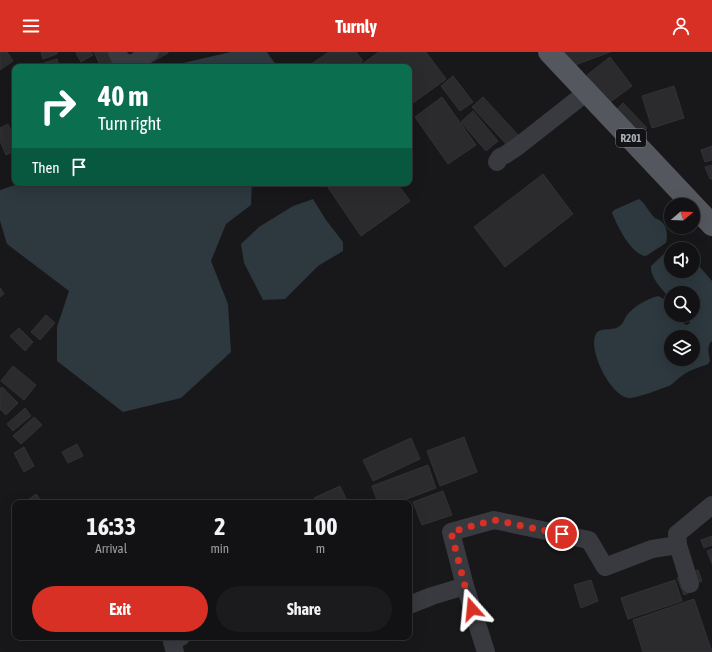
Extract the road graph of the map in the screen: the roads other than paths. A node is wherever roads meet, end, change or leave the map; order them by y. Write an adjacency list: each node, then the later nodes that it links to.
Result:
1 (117, 52): 4 (street)
2 (150, 52): 5 (street)
3 (549, 52): 6 (main road, R201)
4 (129, 64)
5 (132, 64)
6 (587, 92): 7 (street); 8 (main road, R201)
7 (497, 162)
8 (712, 225)
9 (712, 505): 10 (street)
10 (678, 544): 11 (street); 12 (street)
11 (690, 584)
12 (465, 586): 13 (street); 14 (street)
13 (412, 604)
14 (486, 652)

